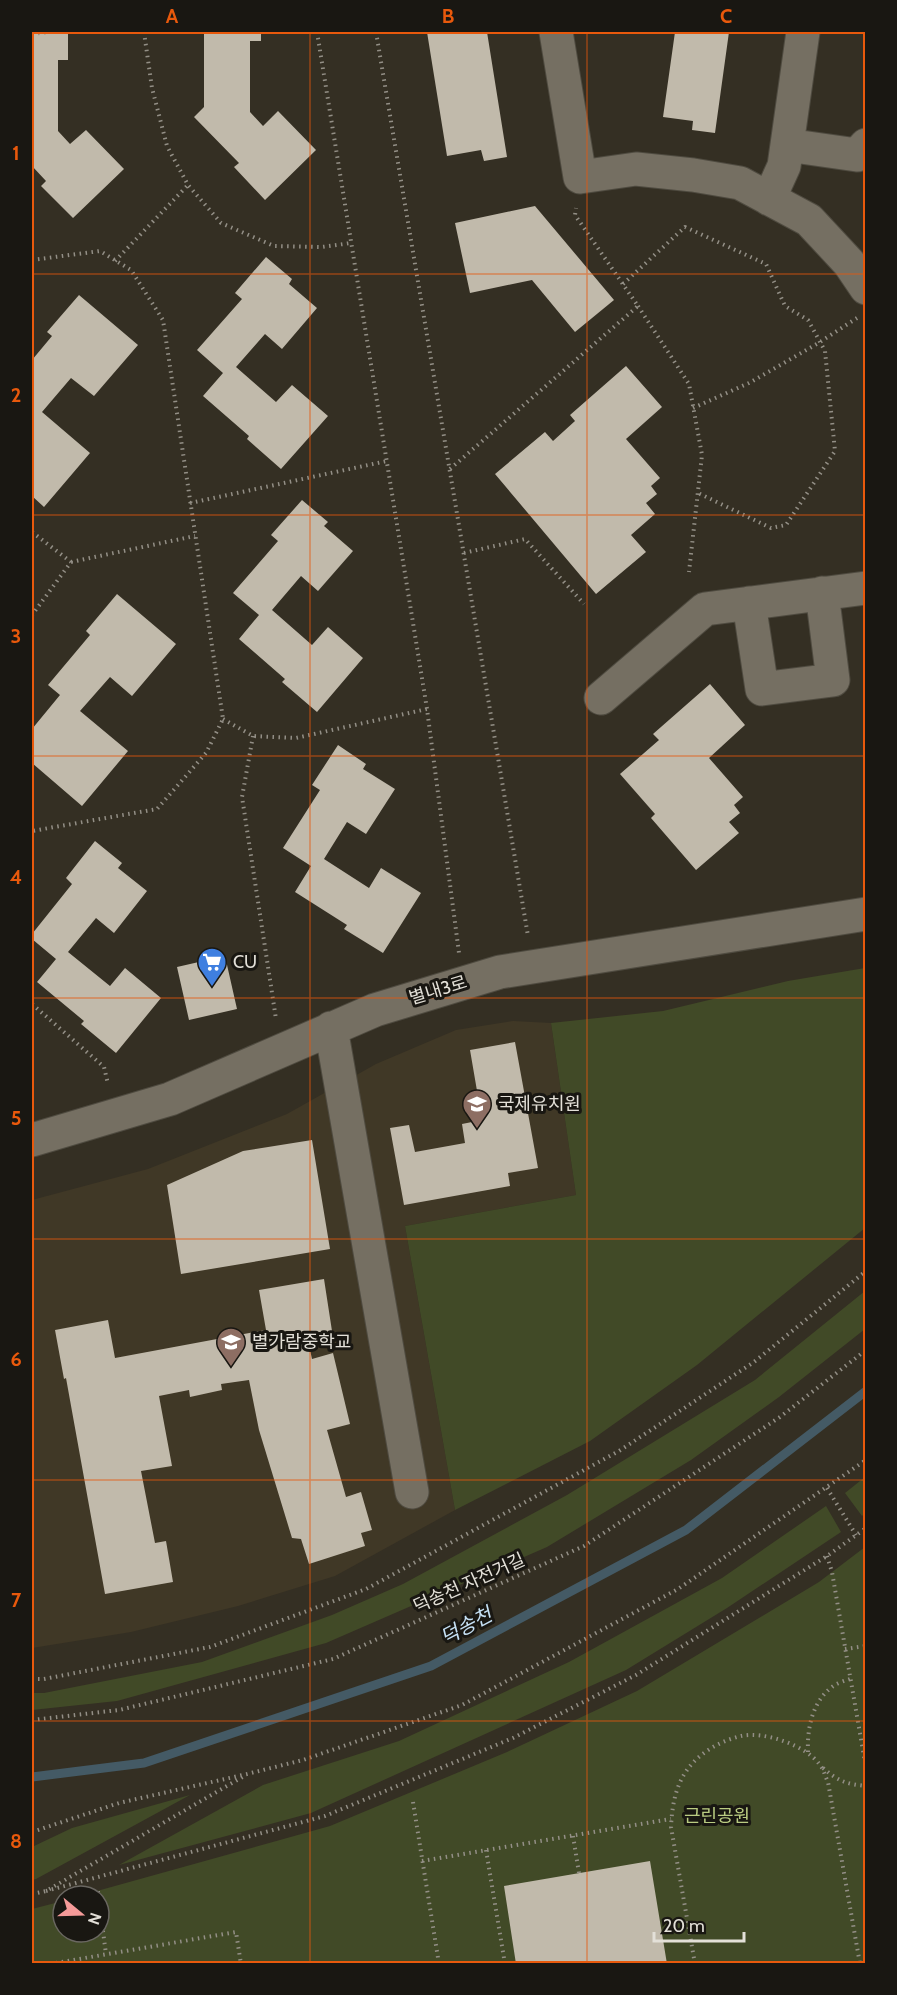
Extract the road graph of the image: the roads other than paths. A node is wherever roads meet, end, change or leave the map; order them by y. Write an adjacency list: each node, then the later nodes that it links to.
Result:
1 (556, 32): 5 (street)
2 (803, 32): 3 (street)
3 (787, 145): 4 (street); 5 (street)
4 (866, 145)
5 (769, 199): 6 (street)
6 (866, 288)
7 (866, 588): 8 (street)
8 (822, 593): 9 (street); 9 (street)
9 (749, 603): 10 (street)
10 (601, 699)
11 (866, 914): 12 (street, 별내3로)
12 (331, 1028): 13 (street, 별내3로); 14 (street)
13 (32, 1140)
14 (412, 1492)

